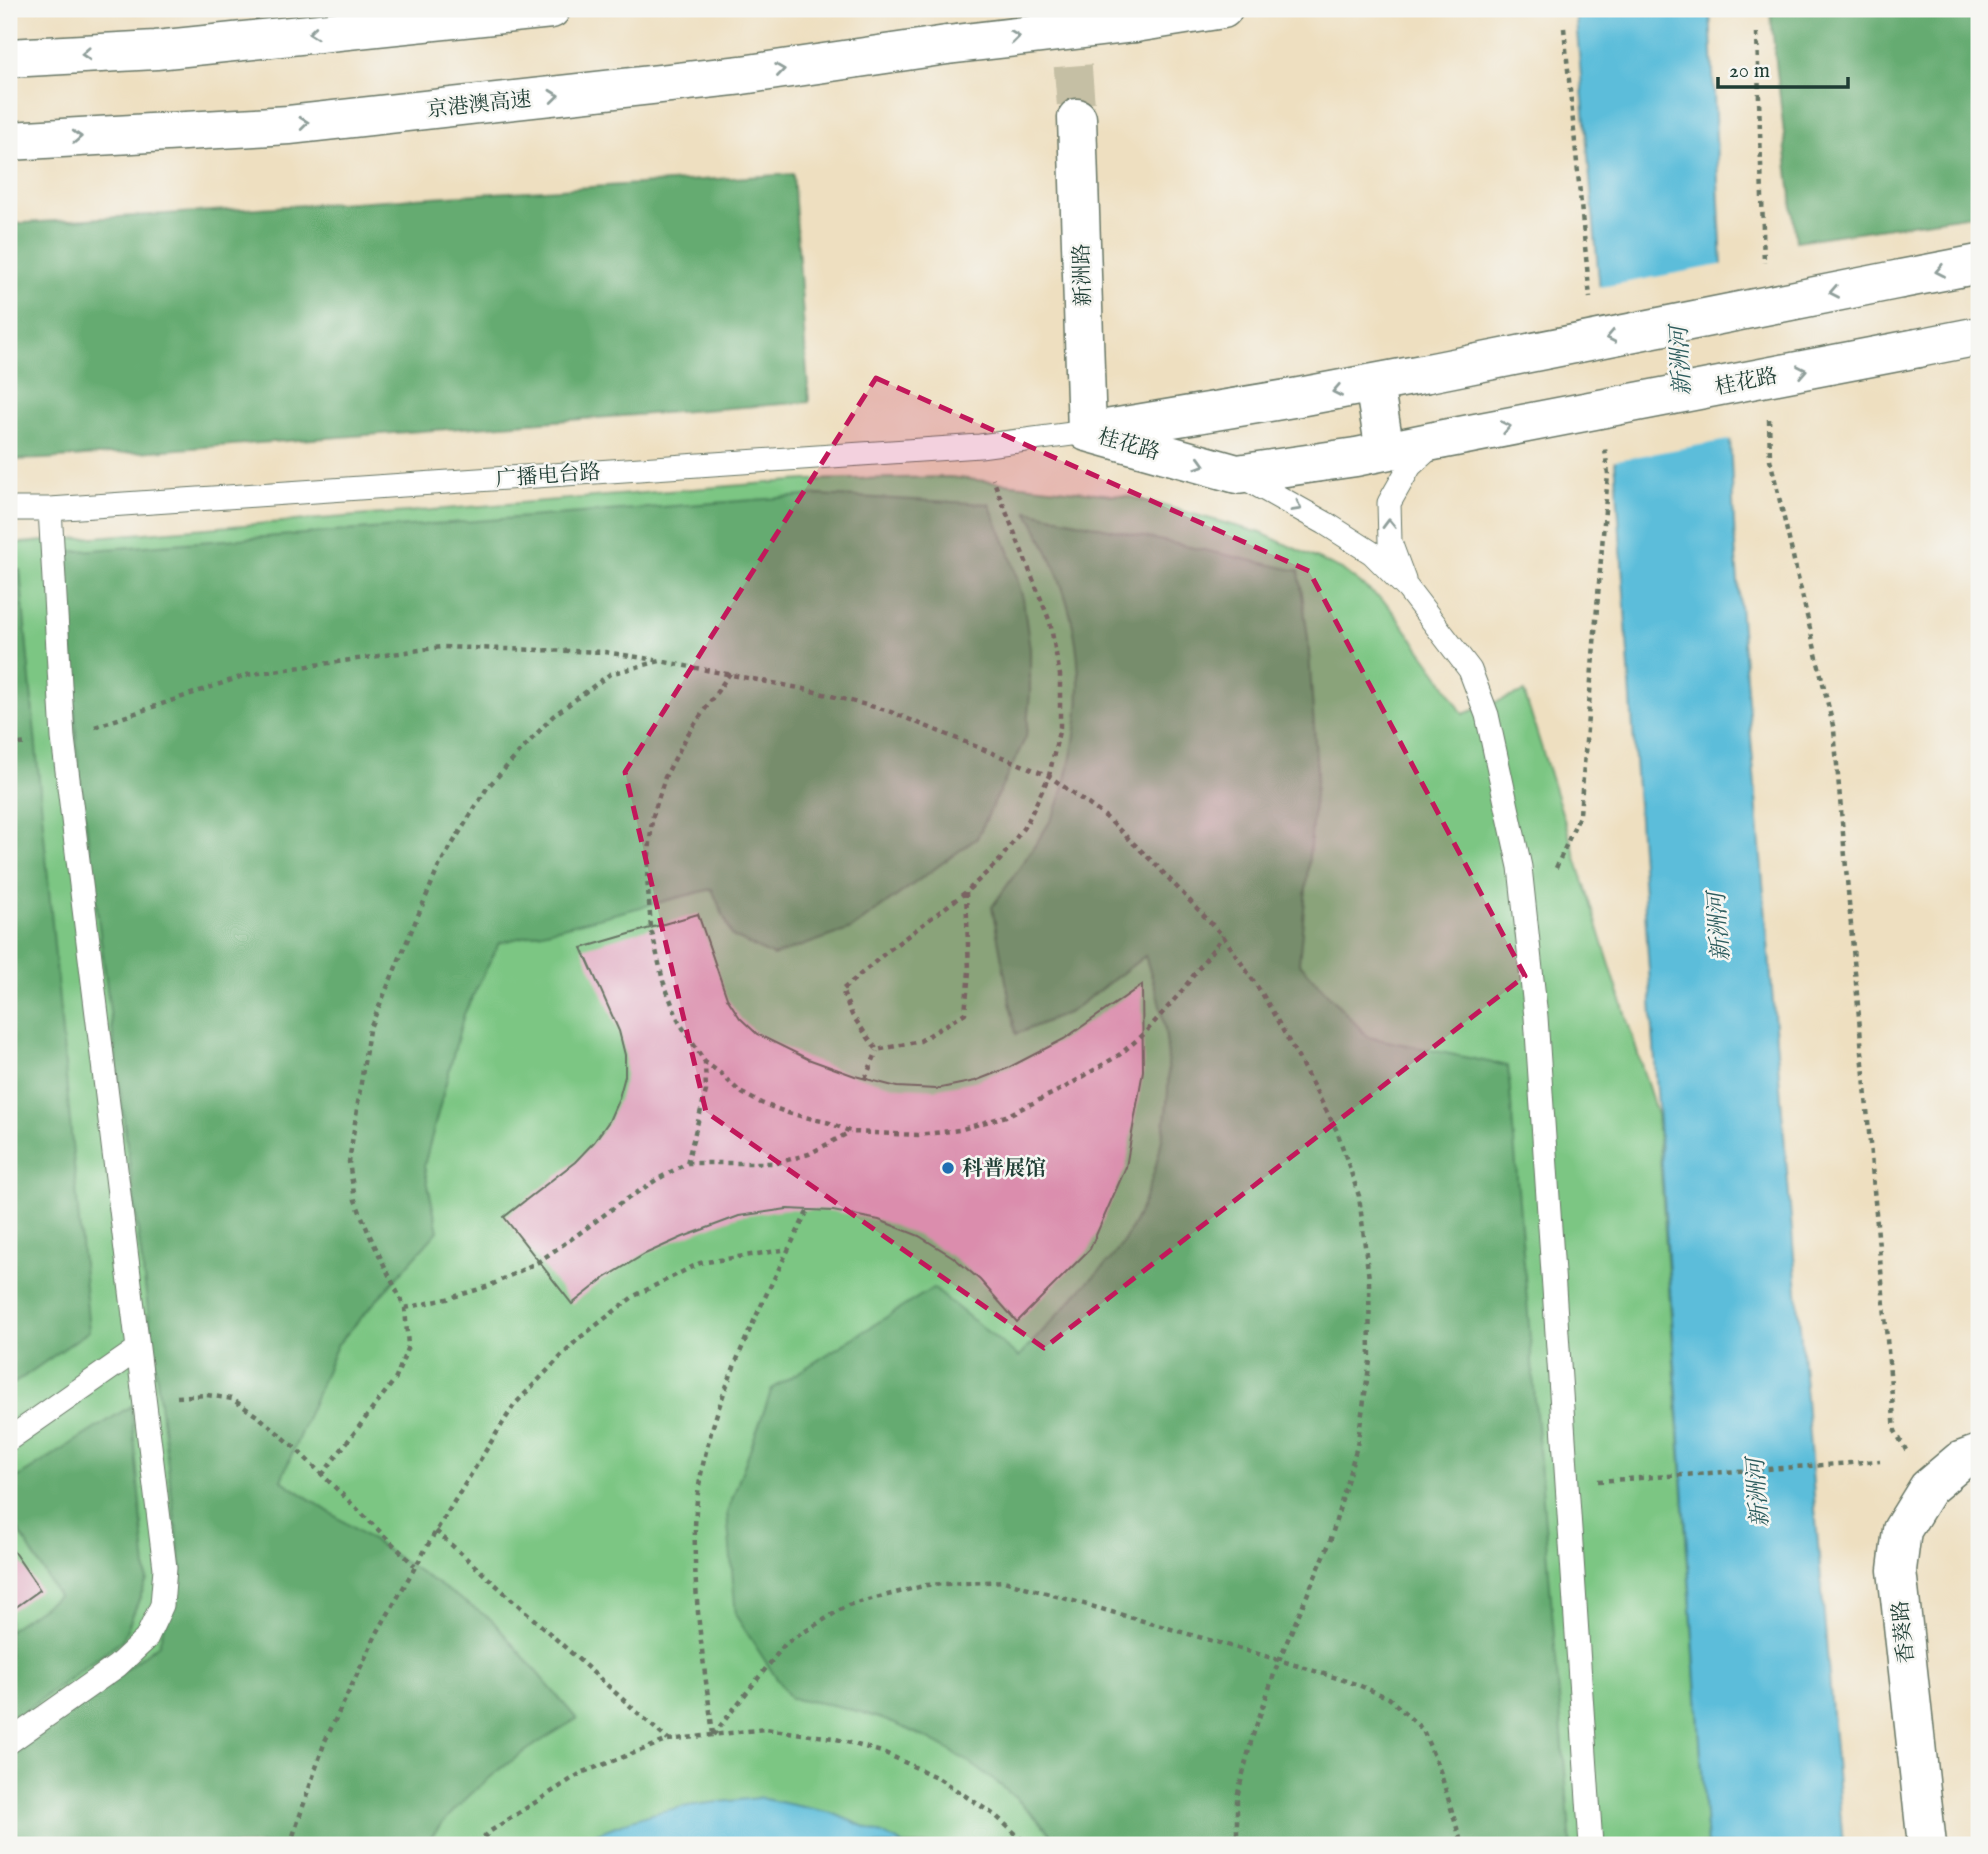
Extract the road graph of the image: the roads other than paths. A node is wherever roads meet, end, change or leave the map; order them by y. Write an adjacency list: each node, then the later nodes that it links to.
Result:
1 (551, 9): 3 (main road, one-way to 3)
2 (1223, 9): 5 (main road, 京港澳高速, one-way to 2, bridge)
3 (9, 58)
4 (1077, 118): 9 (main road, 新洲路)
5 (9, 141)
6 (1979, 264): 8 (main road, 桂花路, one-way to 8, bridge)
7 (1979, 336): 10 (main road, 桂花路, one-way to 7, bridge)
8 (1374, 384): 9 (main road, 桂花路, one-way to 9); 11 (main road)
9 (1087, 432): 12 (main road, 桂花路, one-way to 12); 14 (lane, 广播电台路)
10 (1439, 440): 11 (main road, 桂花路); 15 (lane, one-way to 10)
11 (1385, 451): 12 (main road, 桂花路)
12 (1237, 474): 15 (lane, one-way to 15)
13 (9, 509): 14 (lane, 广播电台路)
14 (50, 509): 16 (lane)
15 (1408, 589): 20 (lane)
16 (138, 1349): 17 (lane); 19 (lane)
17 (9, 1439)
18 (1979, 1454): 21 (main road, 香葵路)
19 (9, 1742)
20 (1591, 1845)
21 (1927, 1845)

